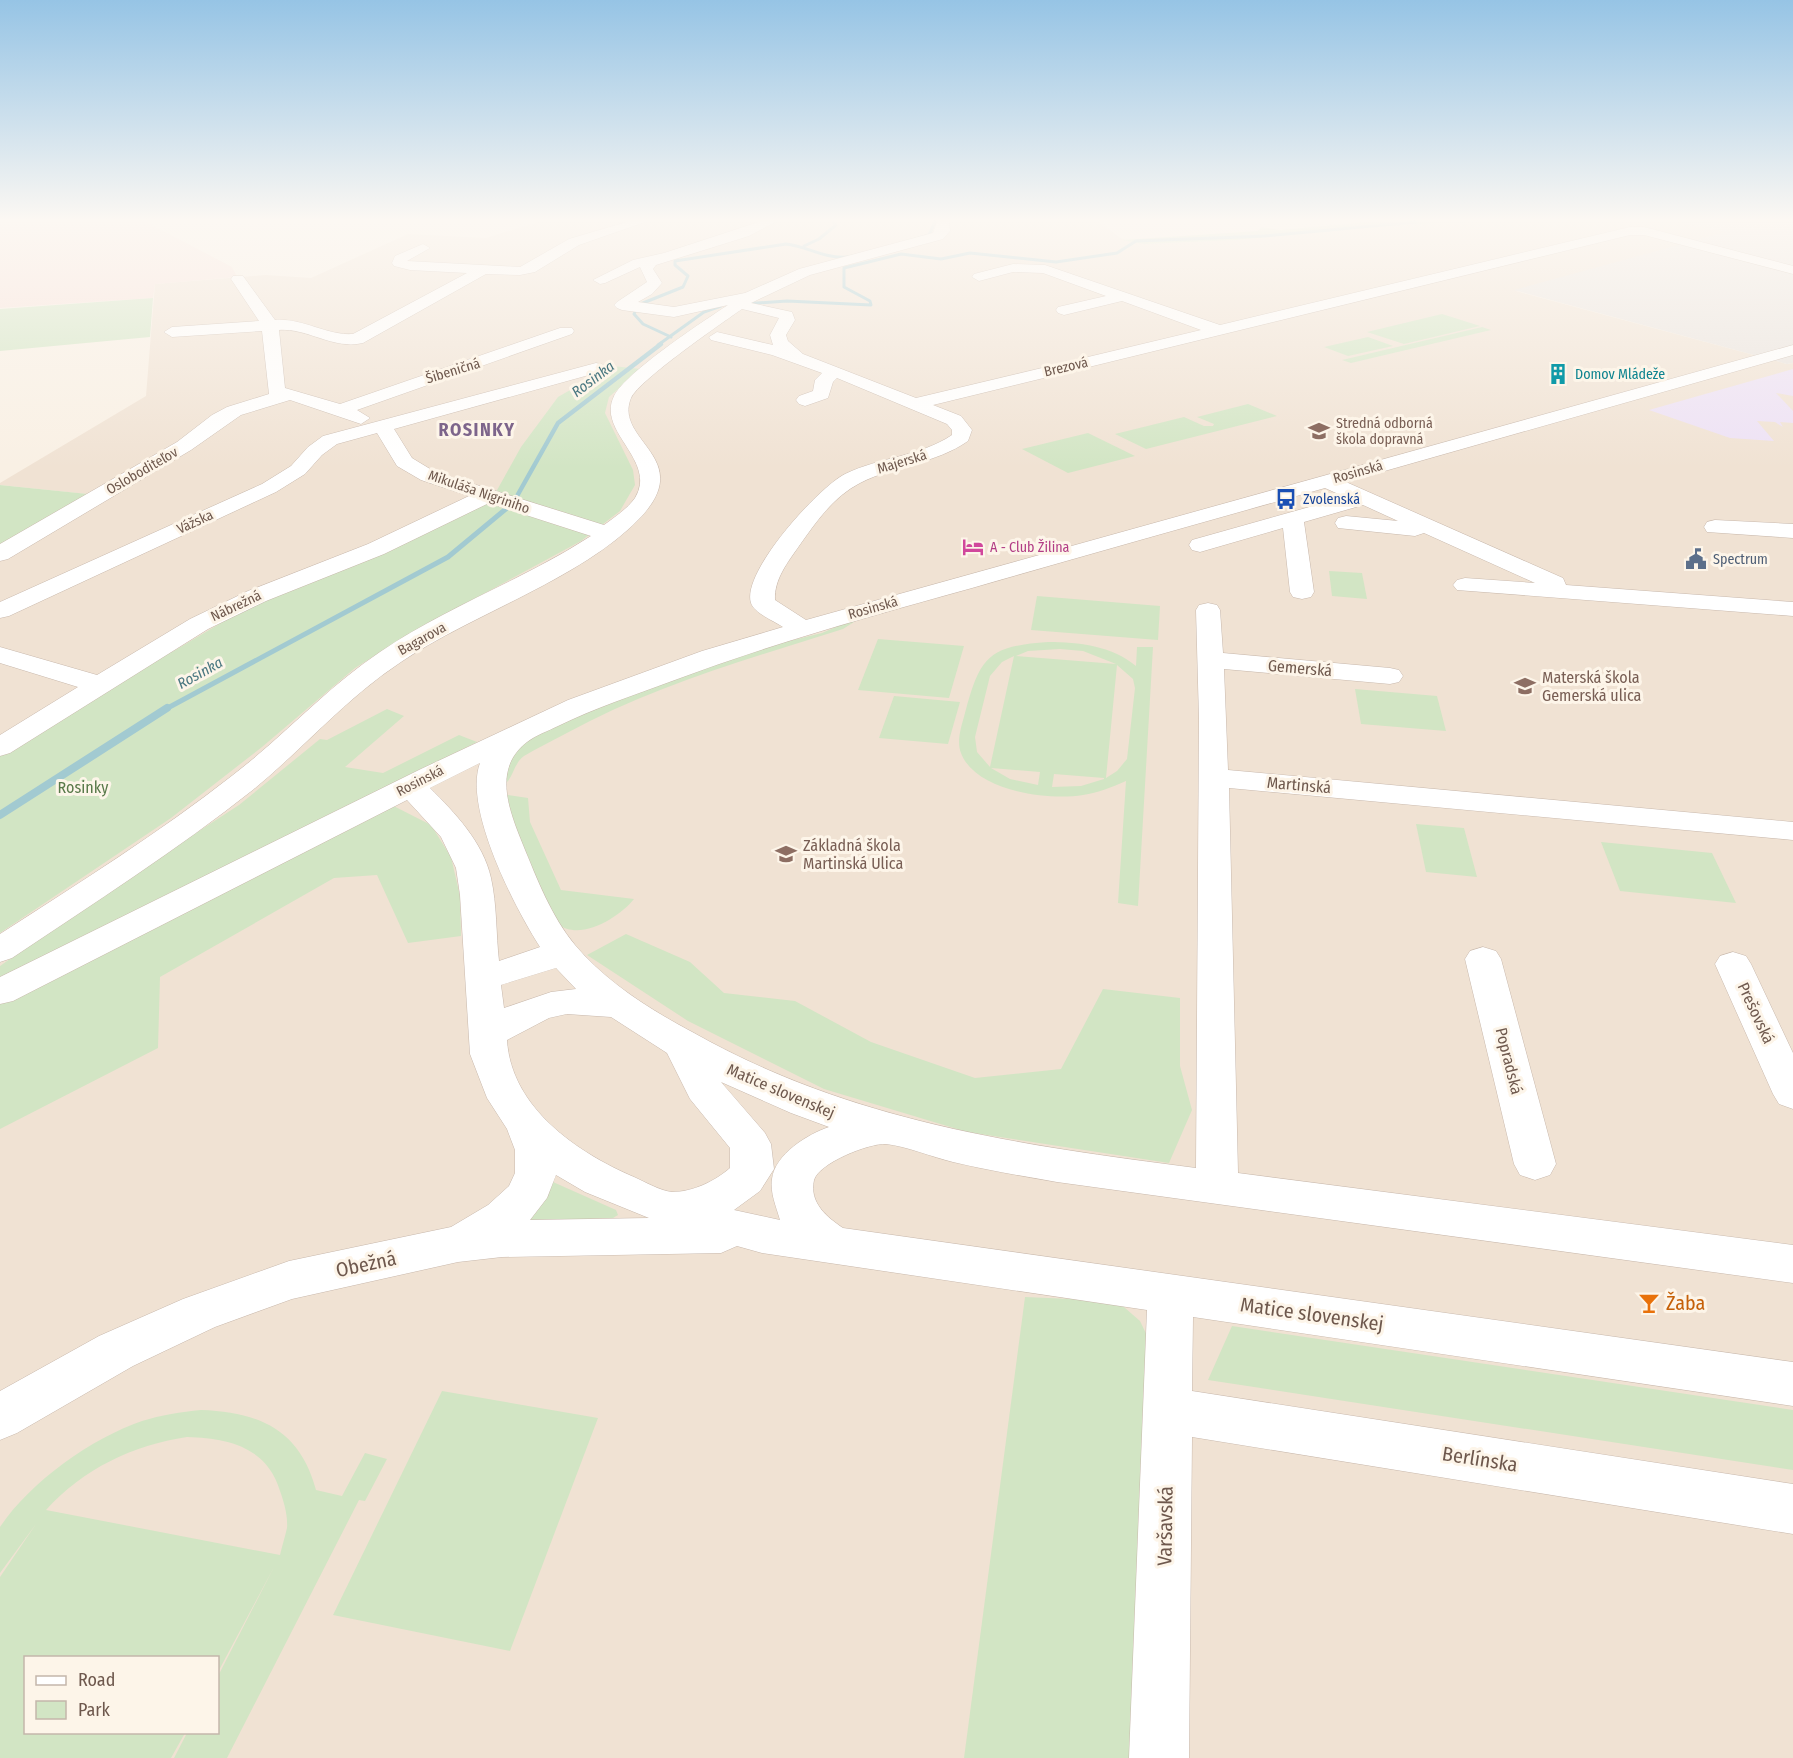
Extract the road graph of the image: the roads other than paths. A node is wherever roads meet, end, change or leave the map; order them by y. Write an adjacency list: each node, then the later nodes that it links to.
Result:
1 (255, 304): 12 (street)
2 (421, 304): 12 (street)
3 (624, 304): 4 (street)
4 (738, 304)
5 (745, 304): 16 (street)
6 (745, 304): 21 (street)
7 (749, 304): 18 (street)
8 (1090, 304): 11 (street)
9 (1147, 304): 13 (street)
10 (1328, 304): 13 (street, Brezová)
11 (1064, 310)
12 (270, 325): 15 (street); 22 (street)
13 (1218, 330): 24 (street, Brezová)
14 (566, 331): 25 (street, Šibeničná)
15 (172, 332)
16 (717, 337): 18 (street, Majerská); 21 (street)
17 (1793, 350): 27 (street, Rosinská)
18 (795, 355): 20 (street, Majerská)
19 (603, 370): 26 (street)
20 (835, 371): 23 (street); 24 (street, Majerská)
21 (625, 392): 35 (street, Bagarova)
22 (286, 395): 25 (street, Osloboditeľov); 37 (street, Osloboditeľov)
23 (805, 400)
24 (913, 404): 44 (street, Majerská)
25 (340, 410): 26 (street, Osloboditeľov)
26 (383, 426): 29 (street, Mikuláša Nigriniho); 43 (street, Vážska)
27 (1327, 481): 28 (street); 44 (street, Rosinská)
28 (1365, 498): 30 (street); 34 (street)
29 (503, 500): 35 (street, Mikuláša Nigriniho); 48 (street, Nábrežná)
30 (1287, 520): 36 (street); 39 (street)
31 (1346, 523): 34 (street)
32 (1714, 526): 33 (street)
33 (1793, 531)
34 (1441, 532): 40 (street)
35 (608, 534): 55 (street, Bagarova)
36 (1200, 545)
37 (0, 554)
38 (1465, 585): 40 (street)
39 (1302, 592)
40 (1579, 594): 41 (street)
41 (1793, 609)
42 (1208, 610): 46 (street)
43 (0, 611)
44 (802, 628): 49 (street, Rosinská)
45 (0, 655): 48 (street)
46 (1210, 660): 47 (street, Gemerská); 51 (street)
47 (1390, 676)
48 (97, 684): 50 (street, Nábrežná)
49 (525, 730): 52 (street, Rosinská); 53 (street)
50 (7, 736)
51 (1214, 777): 54 (street, Martinská); 68 (street)
52 (421, 780): 53 (street); 59 (street, Matice slovenskej); 60 (street, Rosinská)
53 (488, 791): 56 (street, Matice slovenskej)
54 (1793, 831)
55 (0, 951)
56 (561, 951): 59 (street); 61 (street, Matice slovenskej)
57 (1483, 959): 67 (street, Popradská)
58 (1733, 964): 64 (street, Prešovská)
59 (482, 978): 62 (street, Matice slovenskej)
60 (0, 992)
61 (622, 1006): 62 (street, Matice slovenskej); 63 (street, Matice slovenskej)
62 (488, 1034): 65 (street, Matice slovenskej)
63 (683, 1046): 66 (street, Matice slovenskej); 69 (street, Matice slovenskej)
64 (1793, 1094)
65 (527, 1127): 69 (street, Matice slovenskej); 71 (street, Matice slovenskej)
66 (882, 1130): 68 (street, Matice slovenskej); 72 (street, Matice slovenskej)
67 (1535, 1164)
68 (1217, 1187): 73 (street, Matice slovenskej)
69 (670, 1209): 70 (street, Matice slovenskej)
70 (762, 1235): 71 (street, Obežná); 72 (street, Matice slovenskej)
71 (458, 1244): 79 (street, Obežná)
72 (832, 1245): 76 (street, Matice slovenskej)
73 (1748, 1258): 74 (street, Matice slovenskej); 75 (street, Matice slovenskej)
74 (1793, 1264)
75 (1793, 1290)
76 (1170, 1294): 77 (street, Matice slovenskej); 78 (street, Varšavská)
77 (1793, 1384)
78 (1167, 1410): 80 (street, Berlínska); 81 (street, Varšavská)
79 (0, 1417)
80 (1793, 1509)
81 (1160, 1758)

